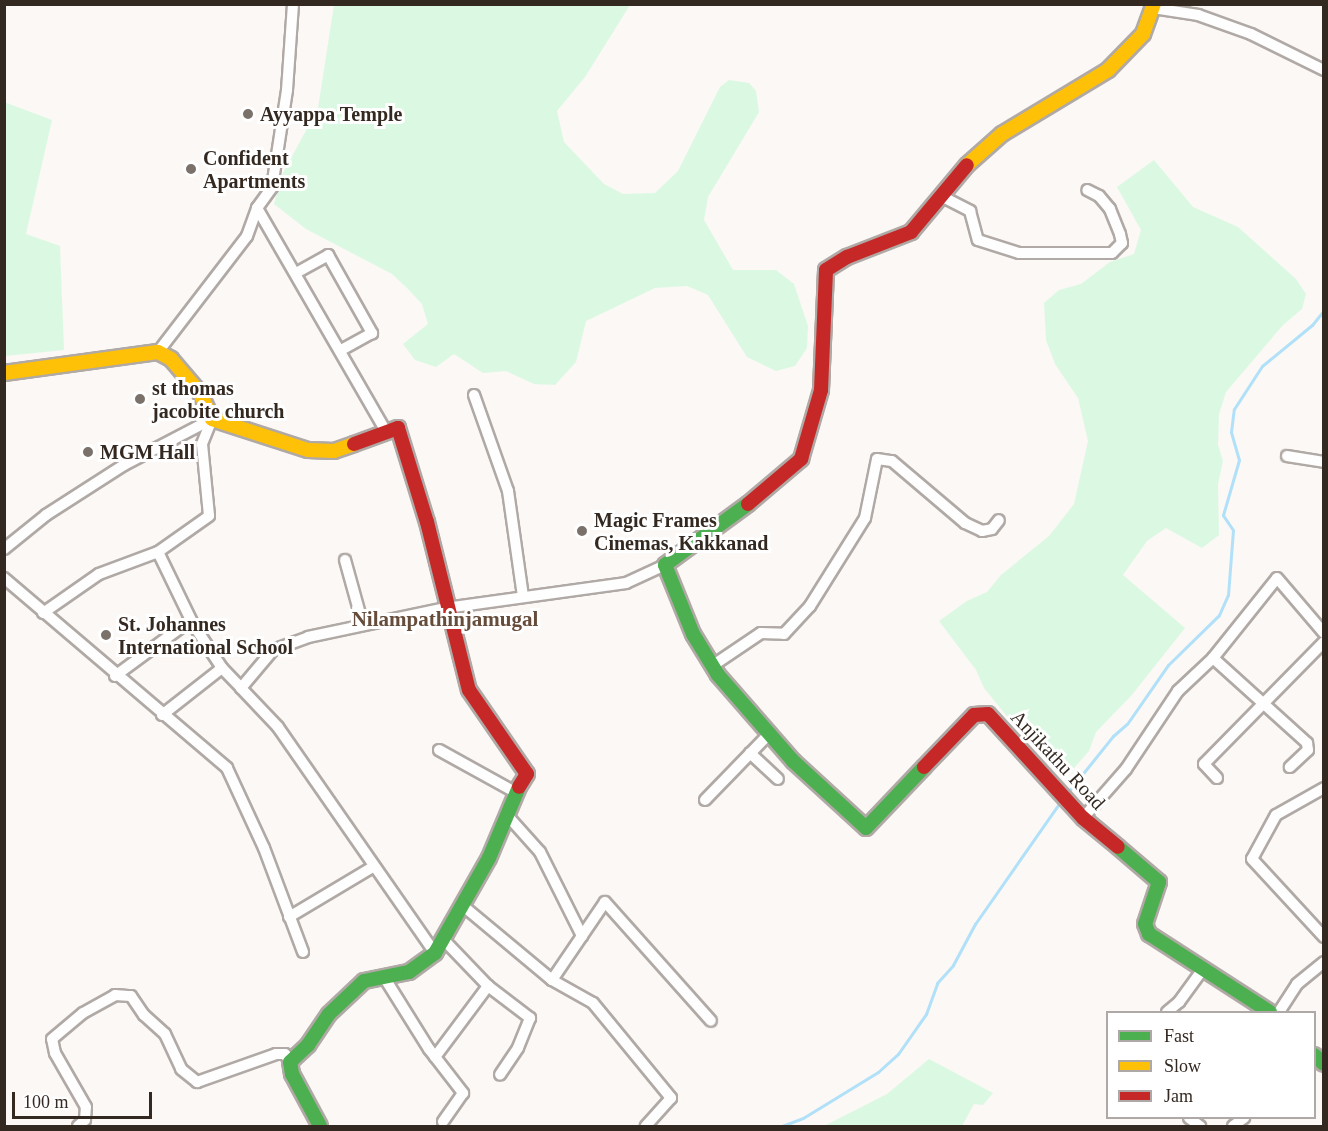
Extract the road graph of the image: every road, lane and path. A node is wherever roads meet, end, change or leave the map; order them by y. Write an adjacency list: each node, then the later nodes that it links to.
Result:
1 (293, 4): 6 (street)
2 (1153, 6): 3 (street); 5 (street)
3 (1323, 70)
4 (1087, 190): 5 (street)
5 (941, 195): 20 (street)
6 (257, 208): 7 (street); 9 (street)
7 (296, 273): 8 (street); 8 (street)
8 (341, 350): 13 (street)
9 (158, 352): 10 (street); 12 (street)
10 (4, 373)
11 (474, 395): 22 (street)
12 (212, 419): 13 (street); 17 (street); 18 (street)
13 (385, 430): 23 (street)
14 (1287, 456): 15 (street)
15 (1323, 462)
16 (999, 520): 30 (street)
17 (4, 549)
18 (158, 552): 24 (street); 25 (street)
19 (345, 560): 26 (street)
20 (665, 565): 22 (street); 30 (street, Anjikathu Road)
21 (4, 578): 24 (street)
22 (523, 597): 23 (street)
23 (446, 608): 26 (street); 43 (street)
24 (43, 613): 32 (street)
25 (191, 620): 31 (street); 32 (street)
26 (363, 625): 33 (street)
27 (1323, 633): 29 (street)
28 (1323, 642): 34 (street)
29 (1213, 658): 34 (street); 46 (street)
30 (712, 666): 36 (street, Anjikathu Road)
31 (222, 668): 33 (street); 35 (street)
32 (115, 676): 35 (street)
33 (241, 688): 47 (street)
34 (1263, 703): 39 (street); 40 (street)
35 (162, 715): 49 (street)
36 (769, 734): 38 (street); 46 (street, Anjikathu Road)
37 (439, 750): 43 (street)
38 (750, 753): 41 (street); 44 (street)
39 (1290, 767)
40 (1217, 778)
41 (778, 779)
42 (1323, 788): 51 (street)
43 (514, 792): 45 (street)
44 (705, 800)
45 (506, 814): 48 (street); 50 (street)
46 (1083, 818): 56 (street, Anjikathu Road)
47 (373, 867): 49 (street); 54 (street)
48 (462, 905): 52 (street); 58 (street)
49 (289, 917): 53 (street)
50 (582, 936): 58 (street); 63 (street)
51 (1323, 937)
52 (442, 938): 54 (street); 59 (street)
53 (303, 952)
54 (435, 954): 57 (street)
55 (1323, 962): 62 (street)
56 (1202, 970): 60 (street); 61 (street, Anjikathu Road)
57 (384, 977): 64 (street); 65 (street)
58 (552, 980): 70 (street)
59 (488, 986): 64 (street); 66 (street)
60 (1168, 1011)
61 (1269, 1011)
62 (1280, 1011)
63 (711, 1021)
64 (435, 1057): 67 (street)
65 (290, 1062): 68 (street); 69 (street)
66 (500, 1074)
67 (443, 1122)
68 (78, 1126)
69 (320, 1126)
70 (645, 1126)

